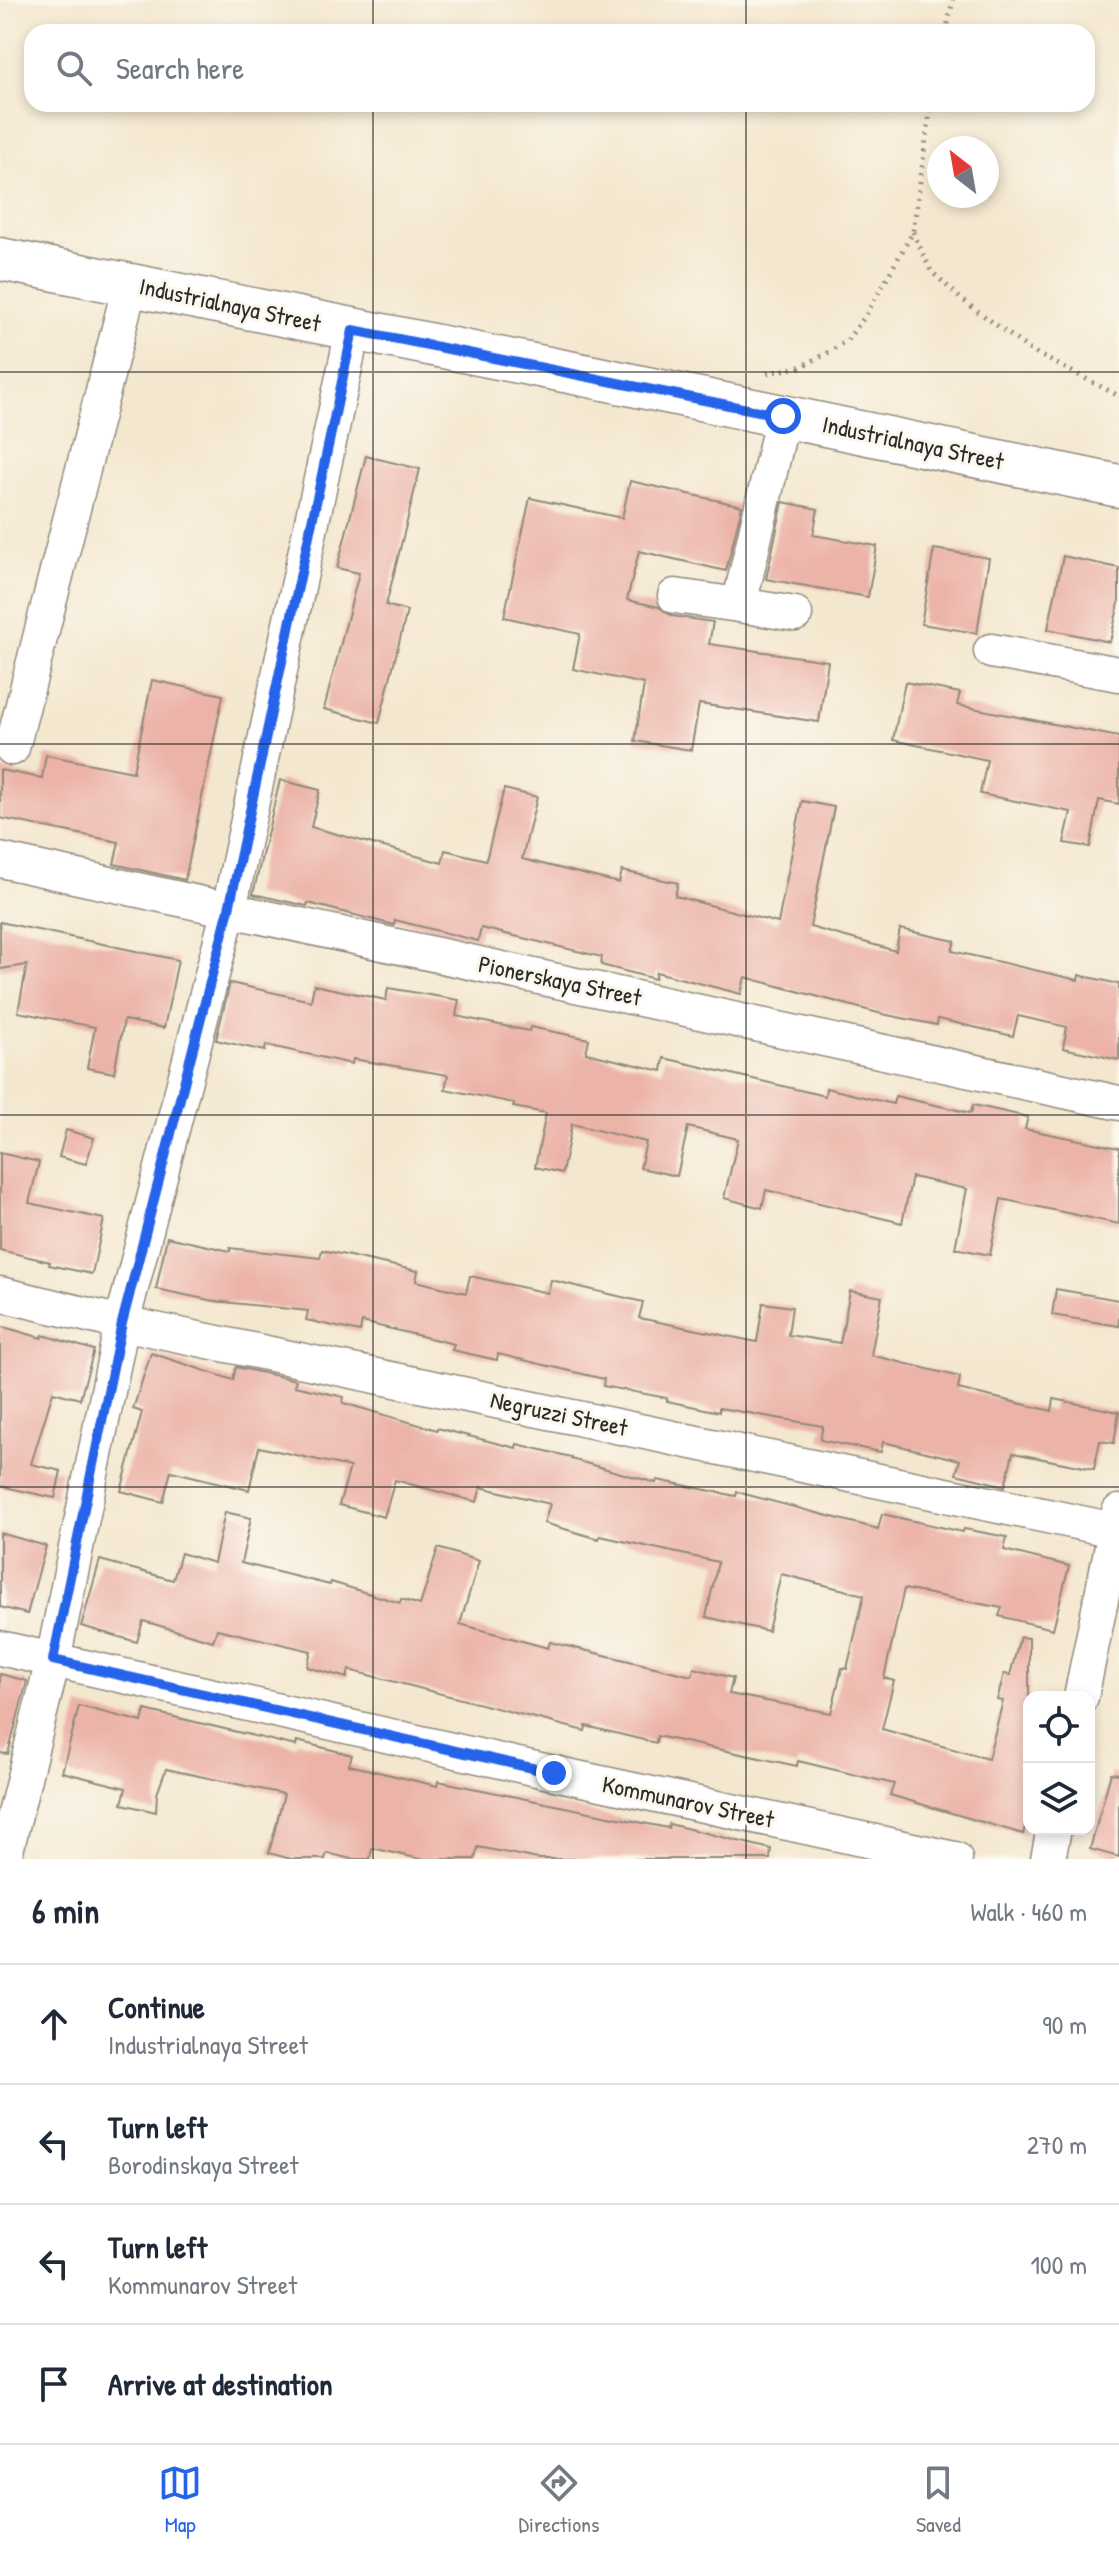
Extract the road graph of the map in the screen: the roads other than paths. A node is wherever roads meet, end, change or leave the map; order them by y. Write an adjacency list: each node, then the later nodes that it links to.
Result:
1 (0, 259): 2 (main road, Industrialnaya Street)
2 (130, 285): 3 (main road, Industrialnaya Street); 11 (street)
3 (353, 330): 4 (main road, Industrialnaya Street); 13 (street)
4 (783, 416): 5 (main road, Industrialnaya Street); 7 (street)
5 (1119, 486)
6 (675, 596): 7 (street)
7 (739, 605): 8 (street)
8 (795, 614)
9 (991, 651): 10 (street)
10 (1119, 674)
11 (12, 748)
12 (0, 860): 13 (street, Pionerskaya Street)
13 (229, 909): 14 (street, Pionerskaya Street); 16 (street)
14 (1119, 1103)
15 (0, 1294): 16 (street, Negruzzi Street)
16 (122, 1323): 17 (street, Negruzzi Street); 19 (street)
17 (1118, 1524): 20 (street)
18 (0, 1648): 19 (street, Kommunarov Street)
19 (53, 1660): 22 (street); 23 (street, Kommunarov Street)
20 (1082, 1691)
21 (1053, 1835): 24 (street)
22 (4, 1859)
23 (955, 1859)
24 (1048, 1859)

